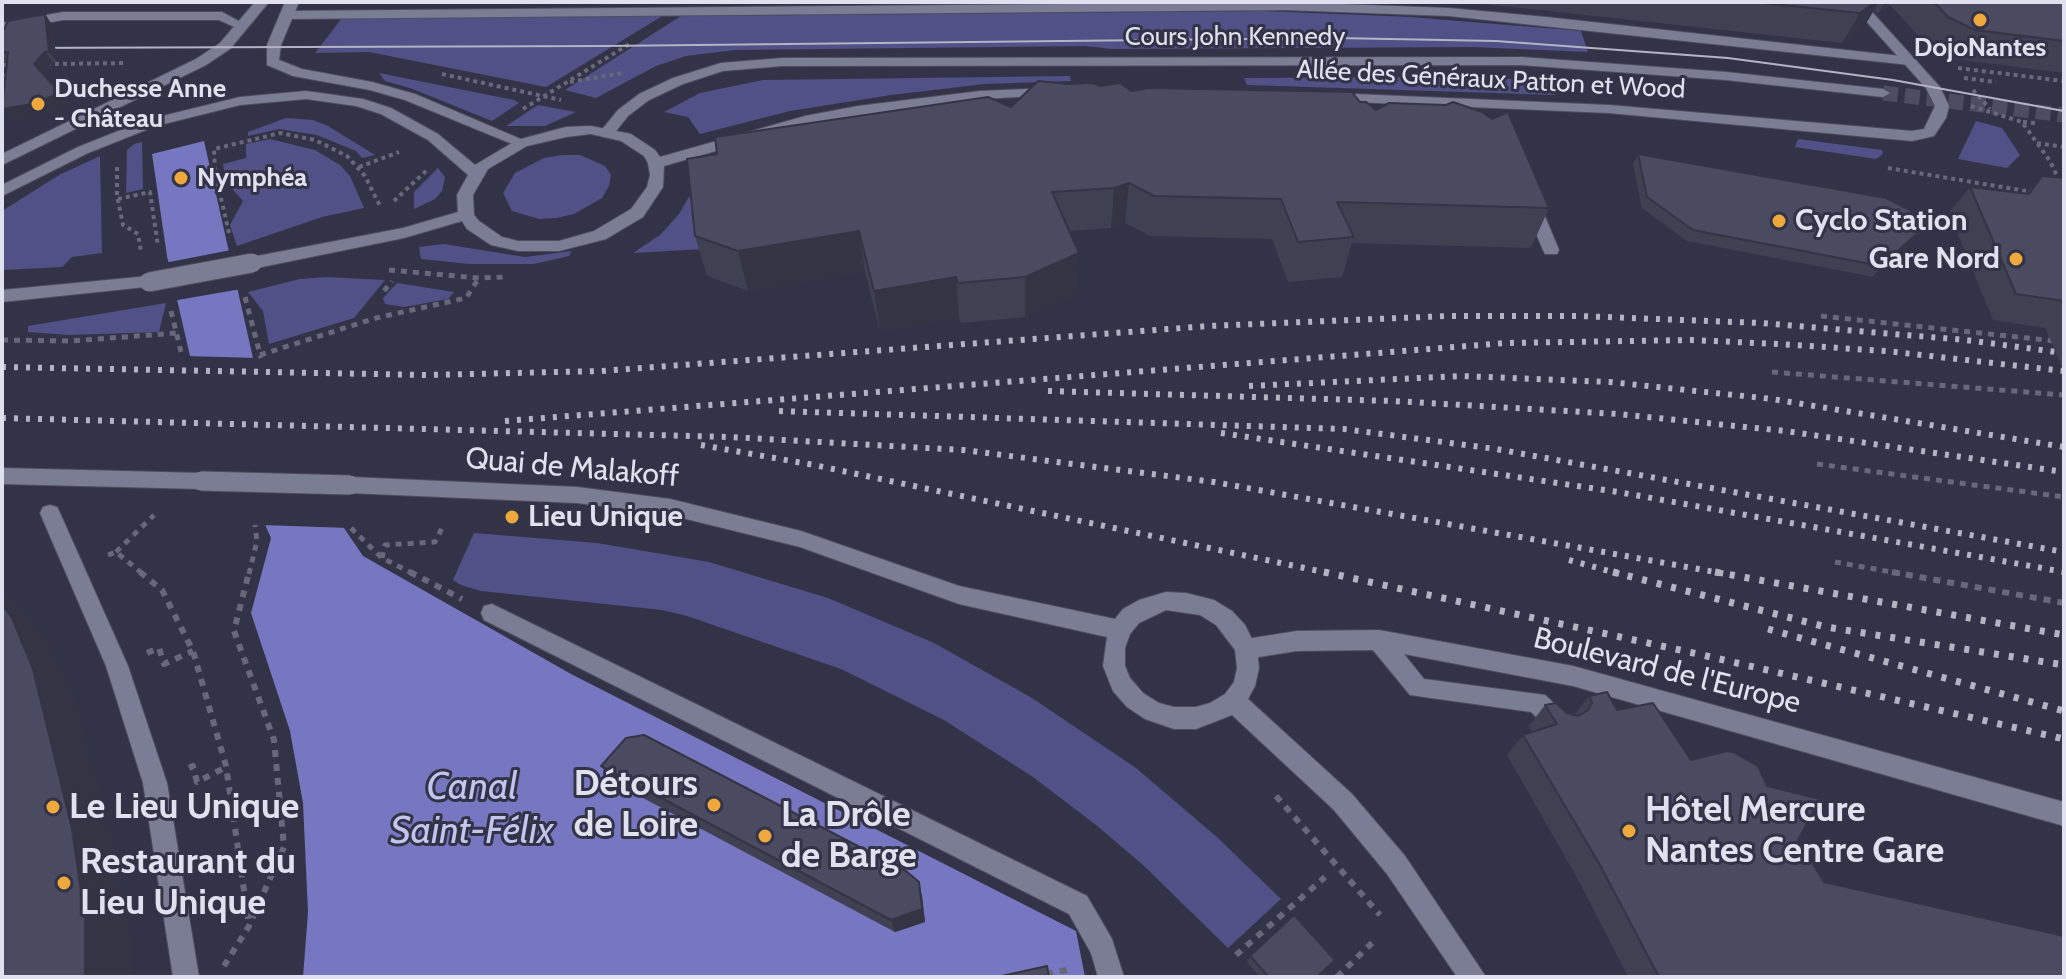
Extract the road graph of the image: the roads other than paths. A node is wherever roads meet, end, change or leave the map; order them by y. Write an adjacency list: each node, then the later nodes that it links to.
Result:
1 (262, 2): 8 (street)
2 (1856, 2): 10 (street)
3 (1285, 4): 4 (street); 6 (street)
4 (690, 6): 5 (street)
5 (488, 7): 7 (street)
6 (1449, 7): 10 (street)
7 (290, 9): 21 (street)
8 (241, 26): 9 (street); 22 (street)
9 (2, 27)
10 (1910, 61): 16 (street, Allée des Généraux Patton et Wood)
11 (1067, 92): 23 (street)
12 (1883, 93): 20 (street, Cours John Kennedy)
13 (1313, 97): 14 (street, Allée des Généraux Patton et Wood)
14 (1337, 97): 15 (street, Allée des Généraux Patton et Wood); 17 (street)
15 (1462, 102): 16 (street, Allée des Généraux Patton et Wood); 18 (street)
16 (1497, 103): 19 (street)
17 (1359, 117)
18 (1469, 122)
19 (1501, 124)
20 (608, 132): 21 (street); 23 (street)
21 (522, 143): 24 (street)
22 (2, 160)
23 (656, 163): 27 (street)
24 (476, 174): 26 (street); 27 (street)
25 (1524, 185): 28 (street)
26 (2, 191)
27 (466, 215): 29 (street, bridge)
28 (1551, 250)
29 (2, 296)
30 (2, 476): 33 (street, Quai de Malakoff, bridge)
31 (50, 513): 39 (street)
32 (492, 613): 40 (street)
33 (1120, 630): 35 (street); 36 (street)
34 (1379, 640): 35 (street, Boulevard de l'Europe); 37 (street); 38 (street, Boulevard de l'Europe)
35 (1246, 649): 36 (street)
36 (1233, 701): 41 (street)
37 (1559, 723)
38 (2064, 814)
39 (186, 977)
40 (1111, 977)
41 (1473, 977)

